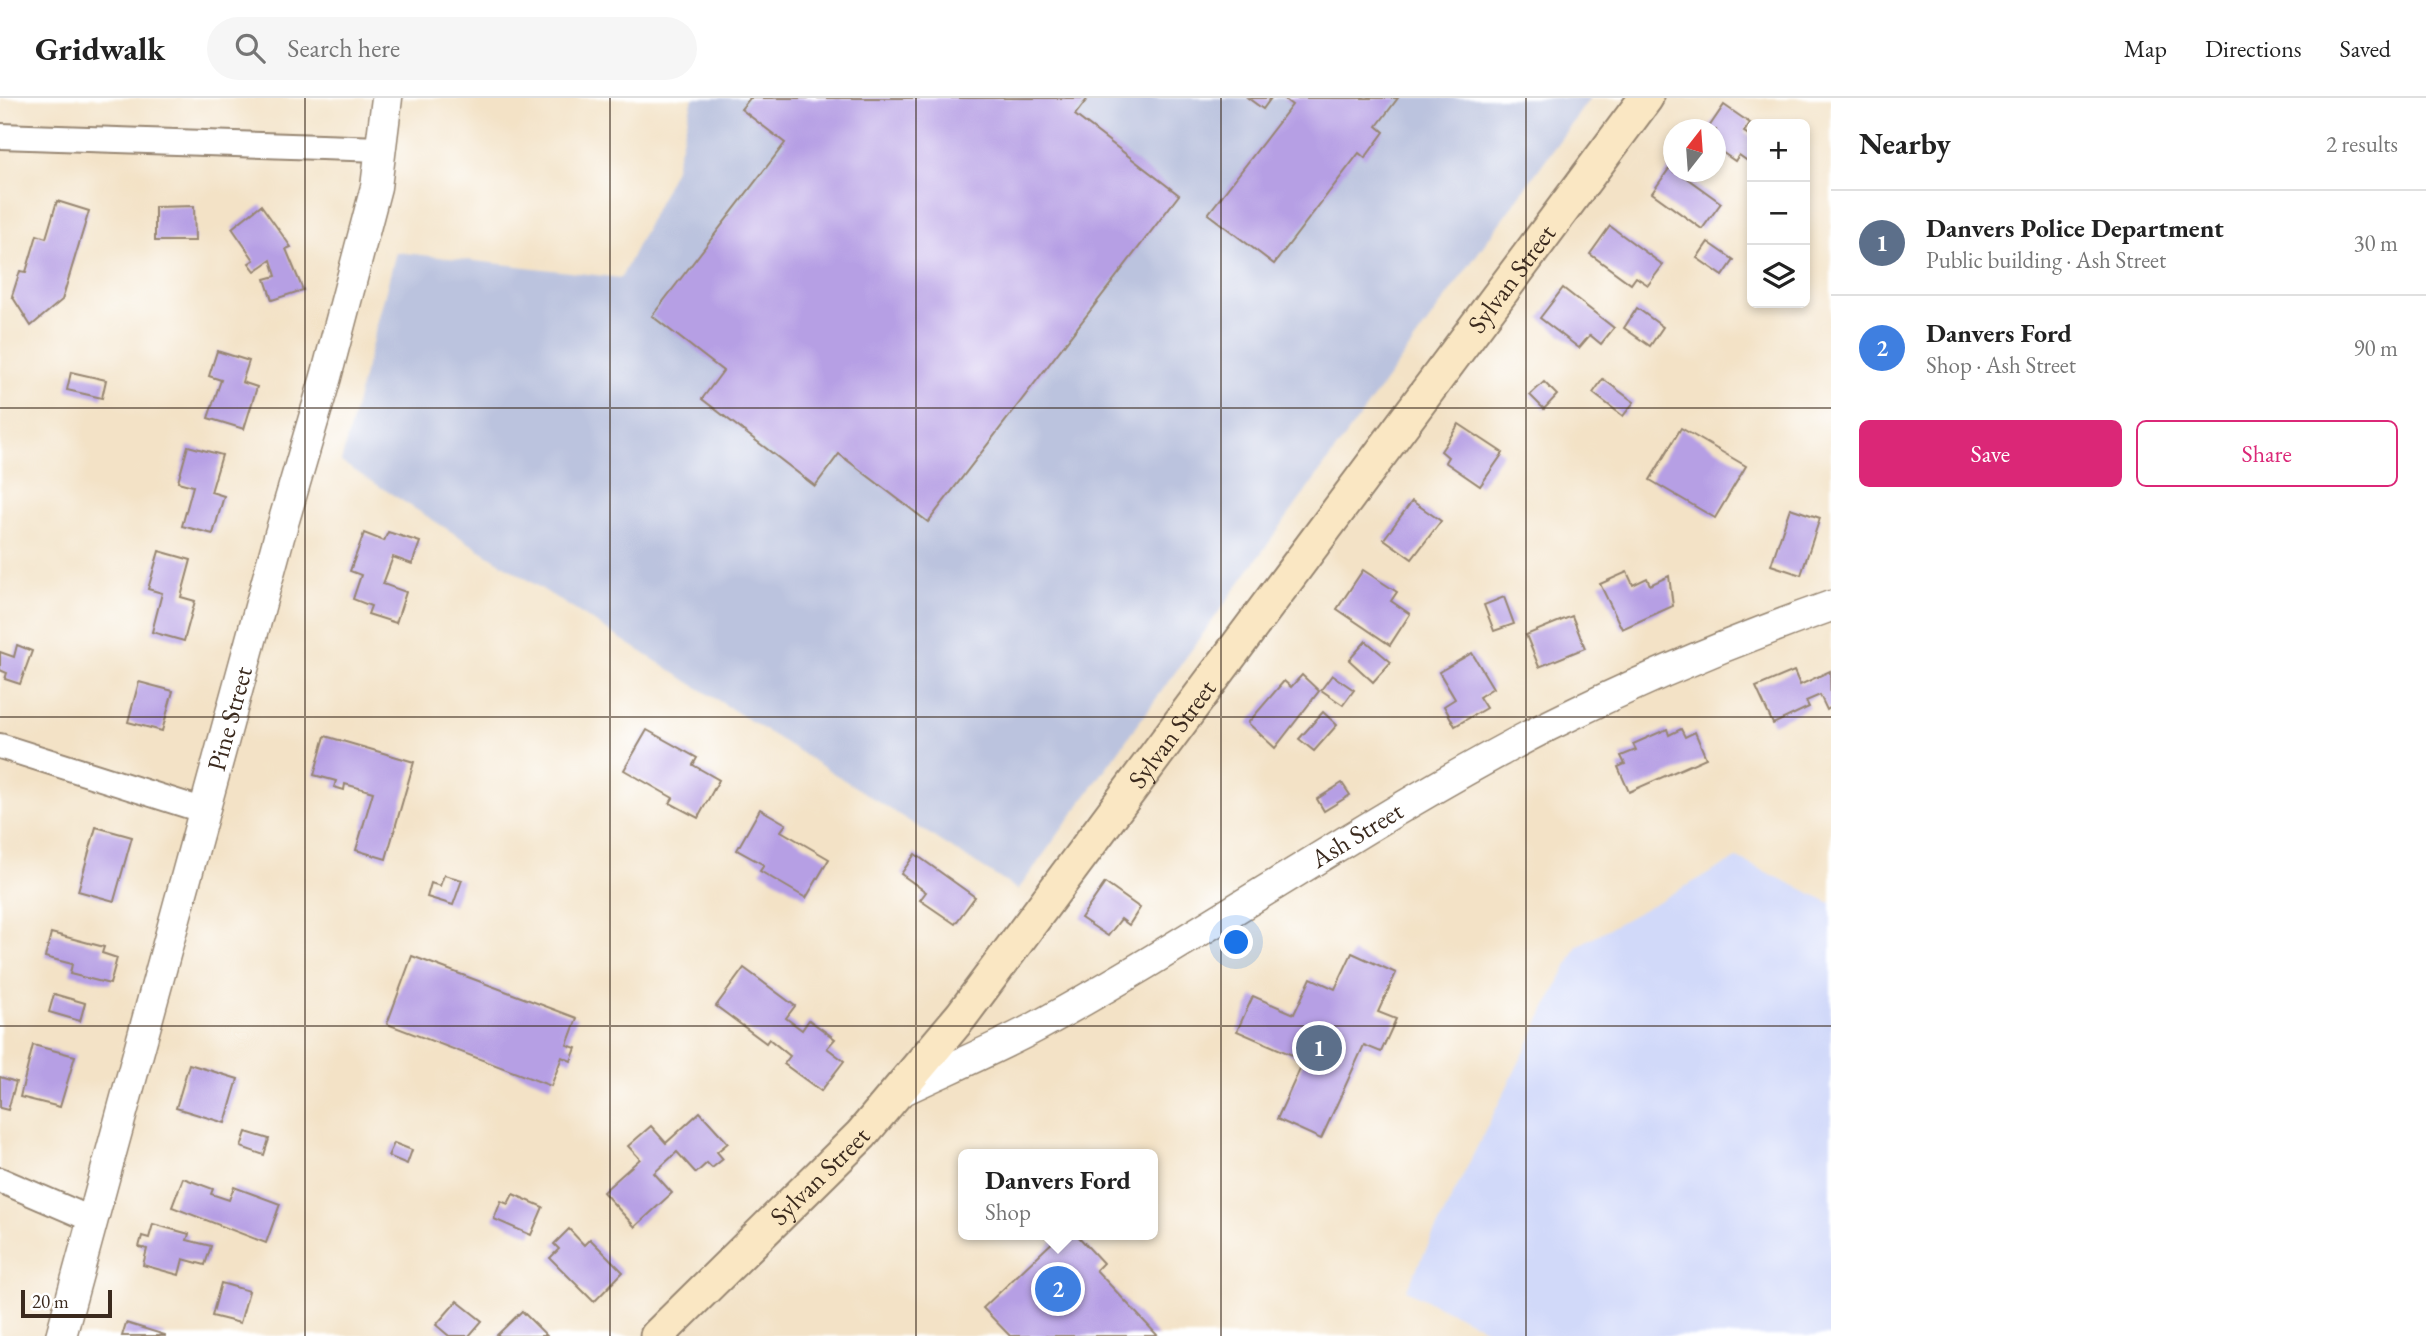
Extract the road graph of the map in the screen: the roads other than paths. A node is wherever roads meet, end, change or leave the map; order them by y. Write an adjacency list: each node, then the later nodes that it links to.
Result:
1 (387, 98): 4 (street, Pine Street)
2 (1646, 98): 8 (main road, Sylvan Street)
3 (0, 136): 4 (street)
4 (381, 149): 7 (street, Pine Street)
5 (1831, 606): 8 (street, Ash Street)
6 (0, 746): 7 (street)
7 (205, 811): 10 (street, Pine Street)
8 (897, 1093): 12 (main road, Sylvan Street)
9 (0, 1180): 10 (street)
10 (93, 1220): 11 (street, Pine Street)
11 (61, 1336)
12 (657, 1336)

